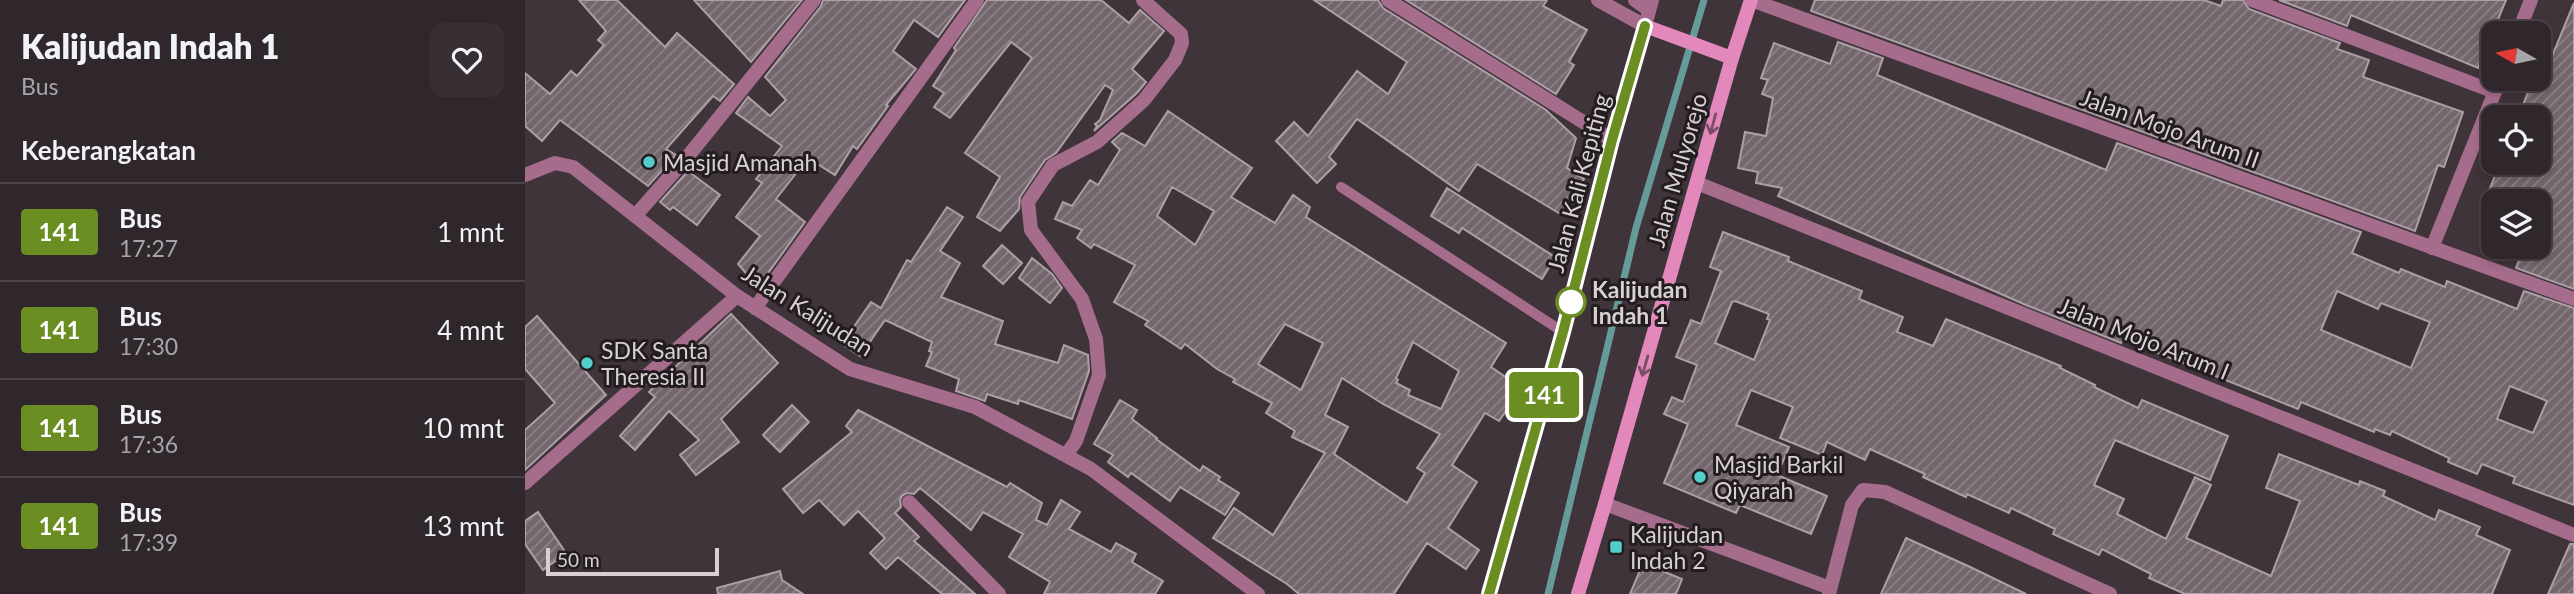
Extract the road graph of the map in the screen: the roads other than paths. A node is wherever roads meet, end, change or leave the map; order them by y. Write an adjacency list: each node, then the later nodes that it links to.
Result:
1 (814, 0): 20 (street)
2 (977, 0): 24 (street)
3 (1143, 0): 26 (street)
4 (1388, 0): 16 (street)
5 (1598, 0): 12 (street)
6 (1635, 0): 10 (street)
7 (1751, 0): 13 (main road, Jalan Mulyorejo); 21 (street, Jalan Mojo Arum II)
8 (2252, 0): 14 (street)
9 (2531, 0): 11 (street)
10 (1651, 5): 12 (street)
11 (2523, 21)
12 (1645, 26): 13 (main road); 16 (main road, Jalan Kali Kepiting)
13 (1731, 58): 18 (main road, Jalan Mulyorejo, one-way to 18)
14 (2481, 79)
15 (2496, 91): 21 (street)
16 (1612, 140): 25 (main road, Jalan Kali Kepiting)
17 (525, 175): 20 (street, Jalan Kalijudan)
18 (1697, 183): 29 (main road, Jalan Mulyorejo, one-way to 29); 30 (street, Jalan Mojo Arum I)
19 (1341, 187): 25 (lane)
20 (635, 216): 22 (street, Jalan Kalijudan)
21 (2433, 248): 23 (street, Jalan Mojo Arum II)
22 (737, 296): 24 (street, Jalan Kalijudan); 27 (street)
23 (2574, 299)
24 (755, 308): 26 (street, Jalan Kalijudan)
25 (1563, 332): 34 (main road, Jalan Kali Kepiting)
26 (1066, 455): 33 (street, Jalan Kalijudan)
27 (525, 482)
28 (909, 502): 32 (street)
29 (1605, 504): 31 (street); 35 (main road, Jalan Mulyorejo)
30 (2574, 535)
31 (1829, 591): 36 (street)
32 (999, 594)
33 (1258, 594)
34 (1489, 594)
35 (1578, 594)
36 (2110, 594)

